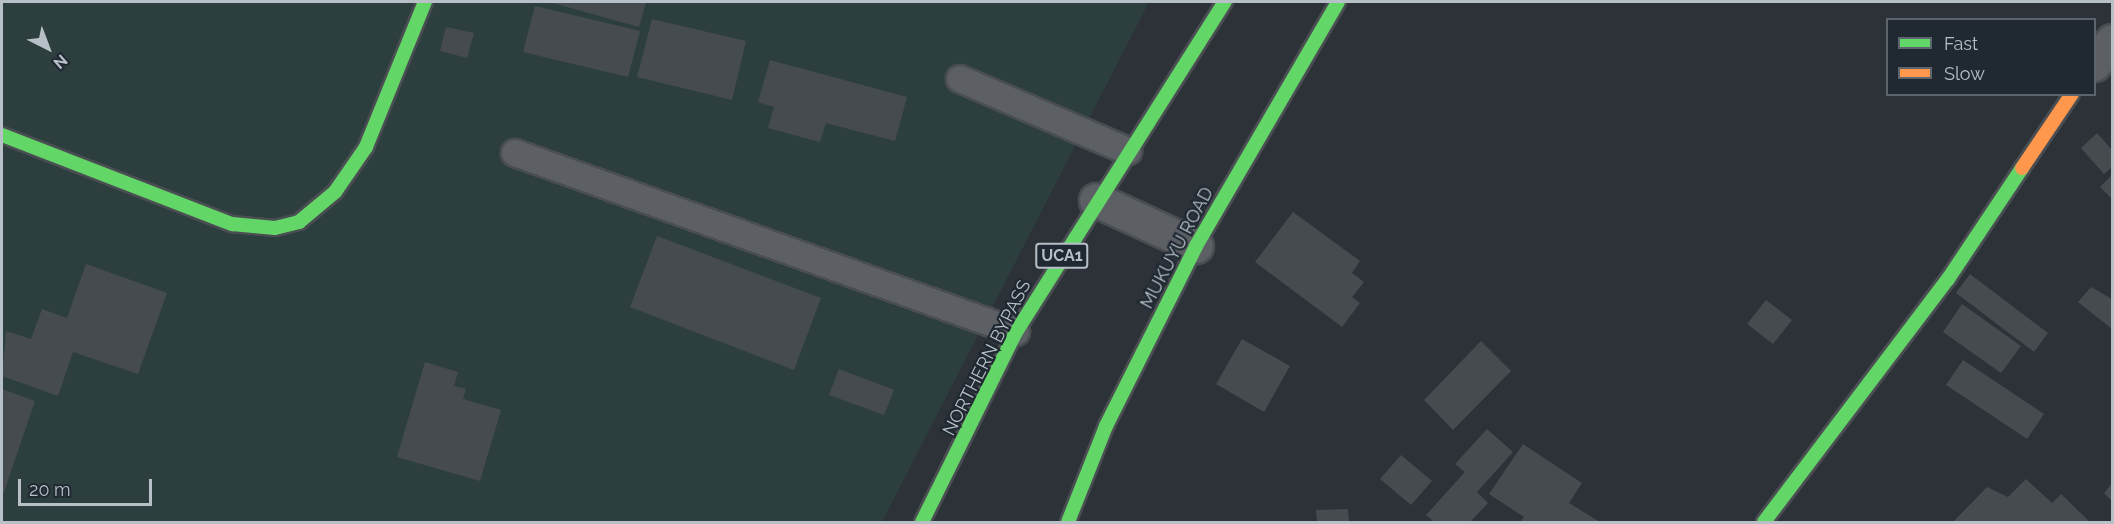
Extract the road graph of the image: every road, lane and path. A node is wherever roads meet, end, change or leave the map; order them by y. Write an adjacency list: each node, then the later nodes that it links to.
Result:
1 (425, 2): 8 (street)
2 (1225, 2): 9 (street, NORTHERN BYPASS / UCA1)
3 (1338, 2): 12 (street, MUKUYU ROAD)
4 (2112, 41): 5 (street)
5 (2096, 61)
6 (960, 79): 9 (lane)
7 (2071, 96): 16 (street)
8 (2, 135)
9 (1128, 151): 11 (street, NORTHERN BYPASS / UCA1)
10 (515, 153): 13 (lane)
11 (1096, 200): 12 (street); 13 (street, NORTHERN BYPASS / UCA1)
12 (1196, 246): 15 (street, MUKUYU ROAD)
13 (1016, 332): 14 (street, NORTHERN BYPASS / UCA1)
14 (922, 522)
15 (1068, 522)
16 (1764, 522)

